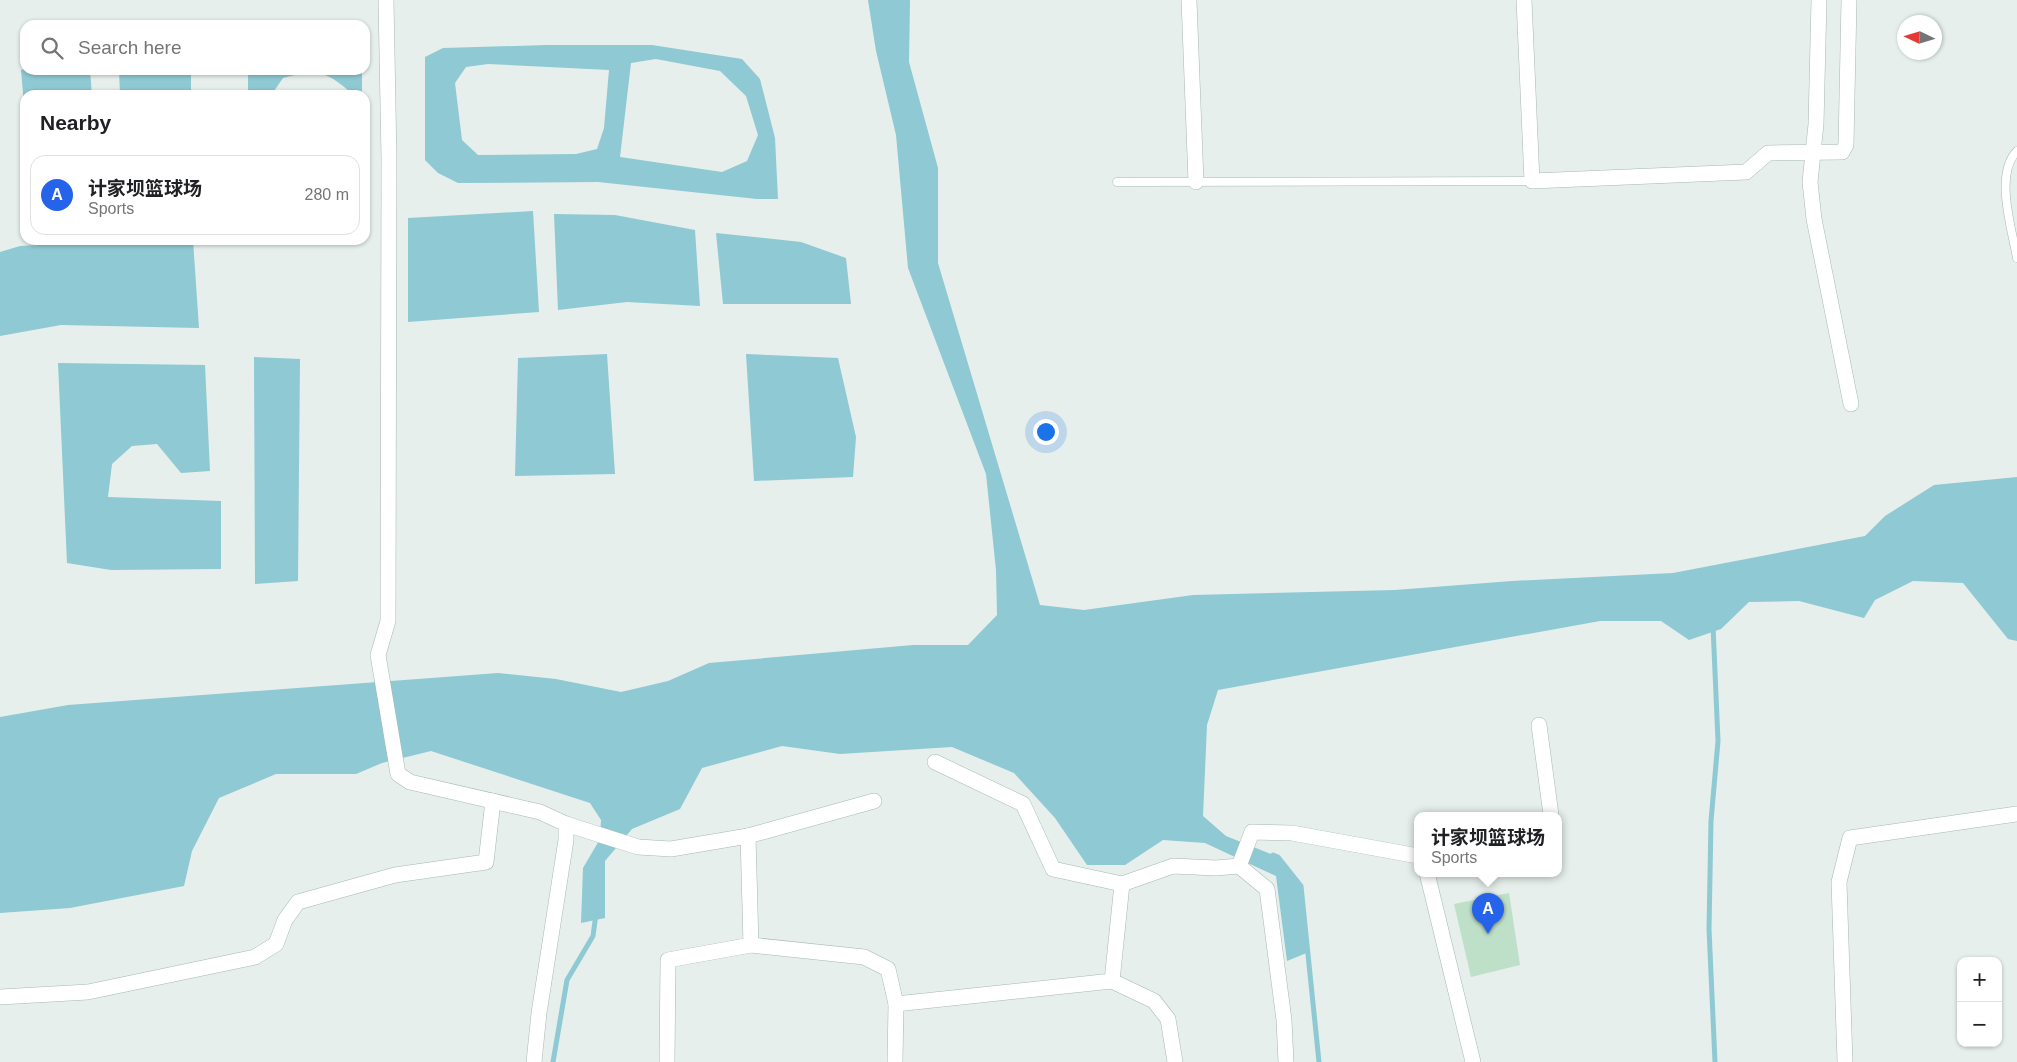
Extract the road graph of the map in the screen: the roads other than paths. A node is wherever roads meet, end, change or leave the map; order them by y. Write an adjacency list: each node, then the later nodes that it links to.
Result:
1 (386, 0): 15 (street)
2 (1189, 0): 10 (street)
3 (1524, 0): 8 (street)
4 (1819, 0): 7 (street)
5 (1849, 0): 7 (street)
6 (2017, 151): 11 (lane)
7 (1812, 152): 8 (street); 12 (street)
8 (1532, 181): 10 (lane)
9 (1117, 182): 10 (lane)
10 (1196, 182)
11 (2017, 258)
12 (1851, 404)
13 (1539, 725): 17 (street)
14 (935, 762): 24 (street)
15 (493, 801): 19 (street); 27 (street)
16 (874, 801): 20 (street)
17 (1550, 812)
18 (2017, 814): 35 (street)
19 (566, 824): 20 (street); 29 (street)
20 (748, 836): 25 (street)
21 (1414, 855): 22 (street)
22 (1240, 866): 24 (street); 33 (street)
23 (1428, 877): 34 (street)
24 (1122, 884): 26 (street)
25 (750, 945): 28 (street); 30 (street)
26 (1112, 981): 28 (street); 32 (street)
27 (0, 997)
28 (896, 1004): 31 (street)
29 (534, 1062)
30 (667, 1062)
31 (895, 1062)
32 (1175, 1062)
33 (1286, 1062)
34 (1473, 1062)
35 (1845, 1062)

